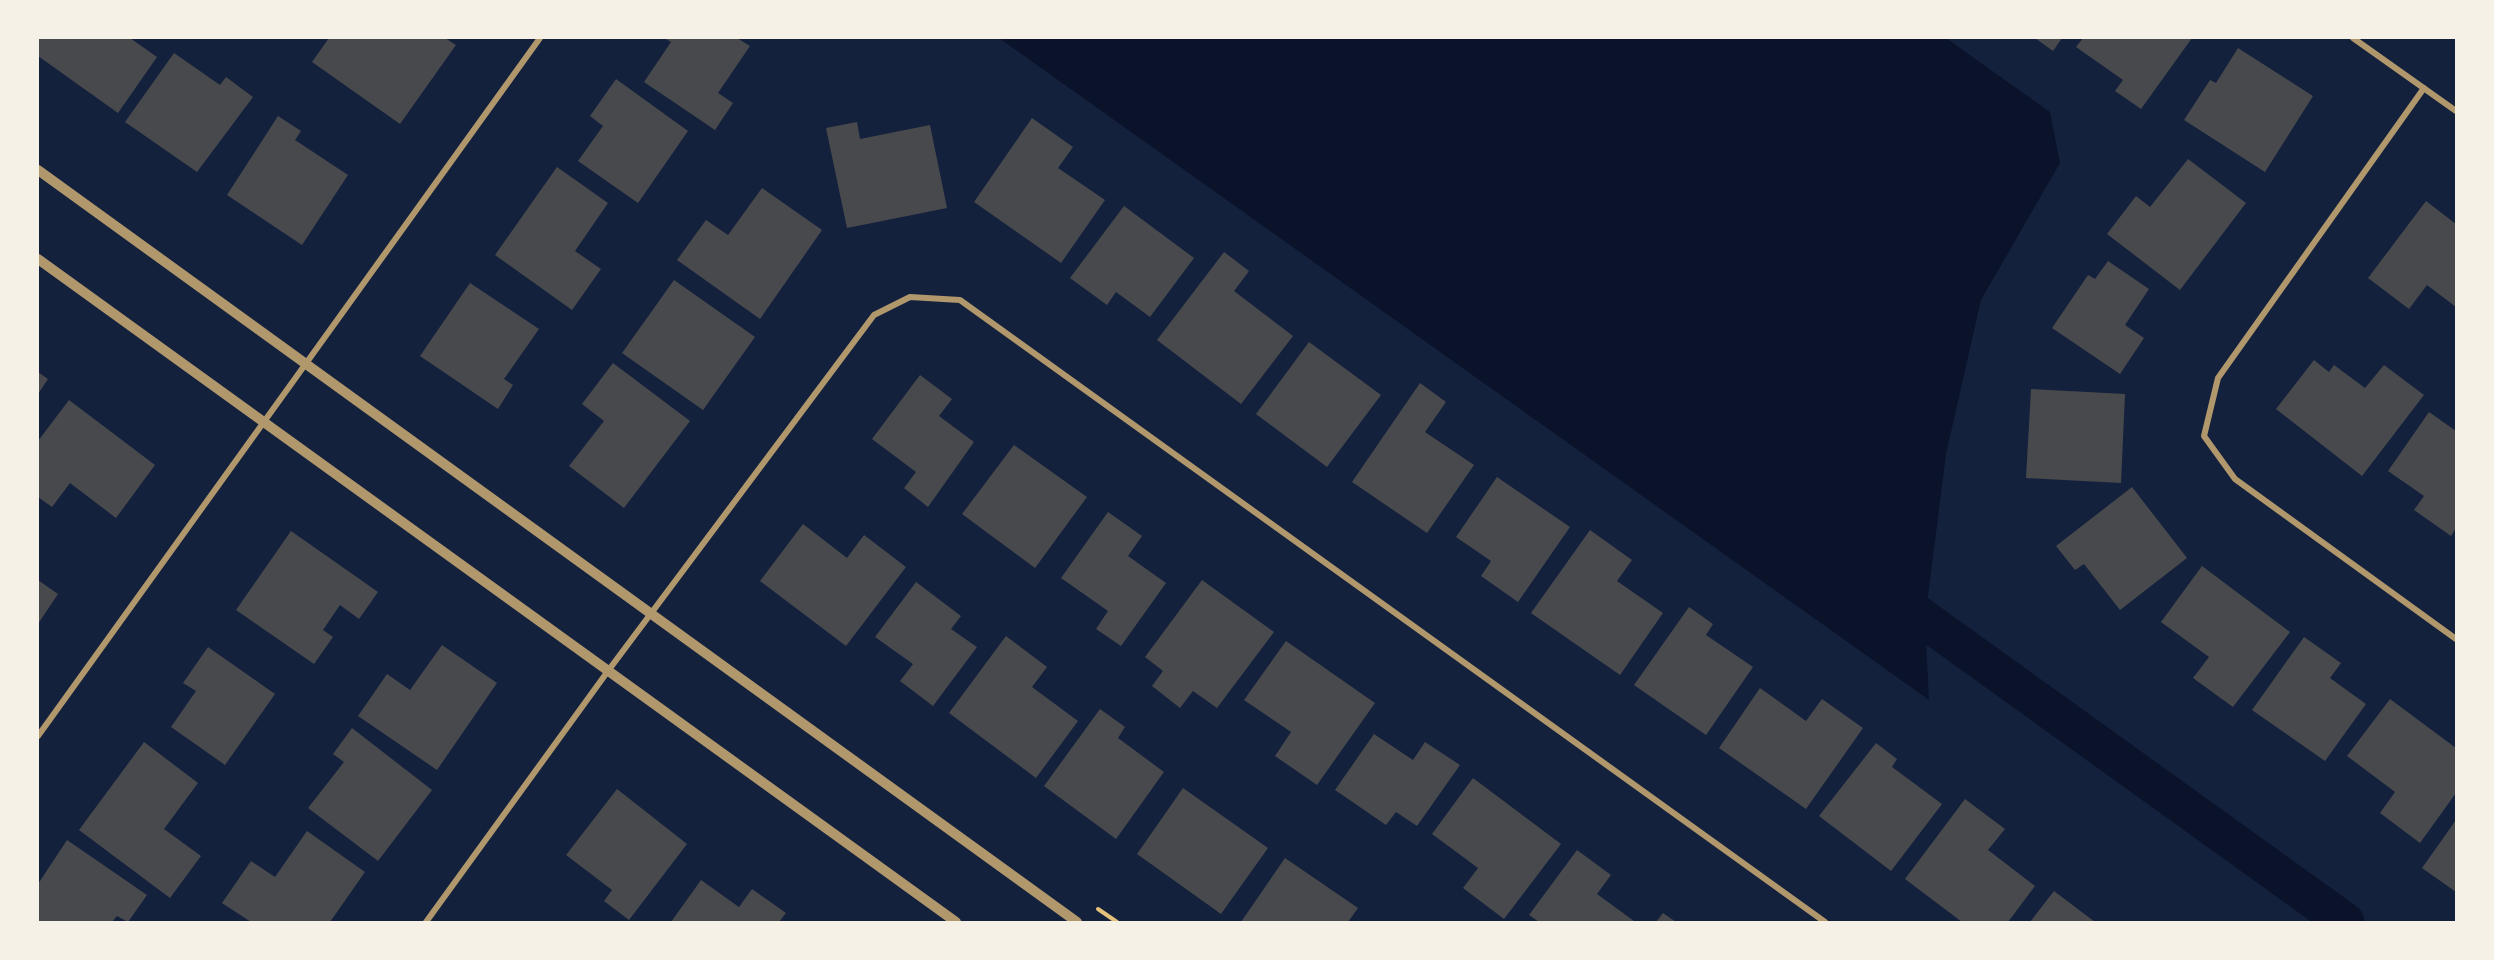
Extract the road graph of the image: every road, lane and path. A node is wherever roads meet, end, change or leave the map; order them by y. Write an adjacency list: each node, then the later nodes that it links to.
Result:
1 (540, 38): 7 (street)
2 (2353, 38): 3 (street)
3 (2424, 88): 4 (street); 10 (street)
4 (2457, 111)
5 (38, 170): 7 (street)
6 (38, 259): 8 (street)
7 (305, 363): 8 (street); 9 (street)
8 (263, 421): 11 (street); 12 (street)
9 (651, 614): 11 (street); 15 (street); 16 (street)
10 (2457, 639)
11 (608, 671): 13 (street); 14 (street)
12 (38, 736)
13 (426, 922)
14 (956, 922)
15 (1077, 922)
16 (1825, 922)

